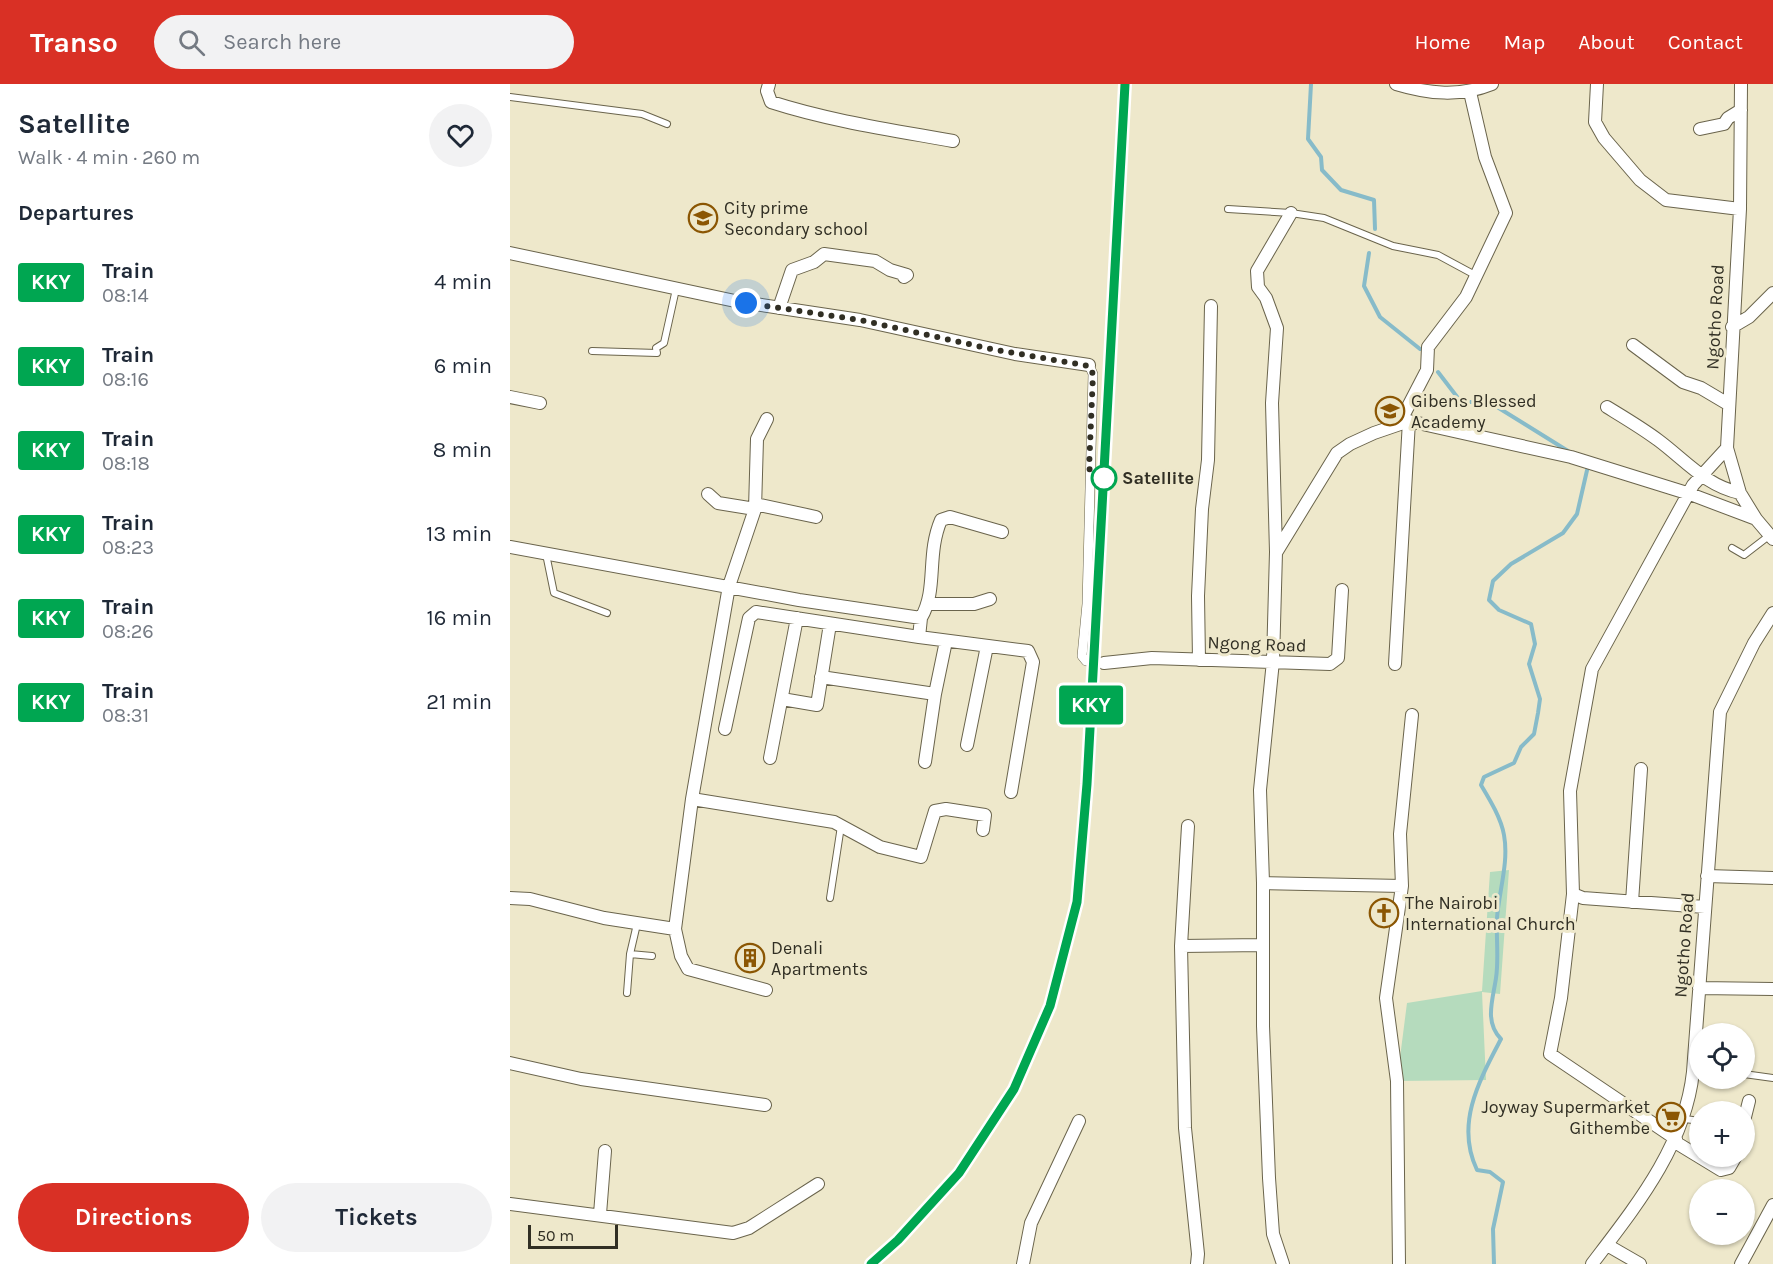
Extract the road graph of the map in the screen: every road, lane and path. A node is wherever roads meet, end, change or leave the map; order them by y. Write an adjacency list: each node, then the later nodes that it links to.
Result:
1 (769, 84): 11 (street)
2 (1396, 84): 6 (street)
3 (1492, 84): 6 (street)
4 (1597, 84): 13 (street)
5 (1741, 84): 8 (street, Ngotho Road)
6 (1470, 92): 16 (street)
7 (510, 97): 9 (lane)
8 (1741, 110): 10 (street); 13 (street, Ngotho Road)
9 (667, 124)
10 (1700, 129)
11 (953, 141)
12 (1228, 209): 14 (lane)
13 (1740, 209): 22 (street, Ngotho Road)
14 (1291, 213): 16 (lane); 44 (street)
15 (510, 253): 18 (street)
16 (1475, 275): 31 (street)
17 (904, 278): 21 (street)
18 (676, 289): 21 (street); 24 (lane)
19 (1773, 293): 22 (street)
20 (1211, 306): 58 (street)
21 (779, 308): 25 (street)
22 (1732, 327): 28 (street, Ngotho Road)
23 (1634, 345): 28 (street)
24 (592, 351)
25 (1089, 366): 60 (street)
26 (510, 397): 27 (street)
27 (540, 403)
28 (1728, 404): 32 (street, Ngotho Road)
29 (1607, 407): 33 (street)
30 (767, 419): 37 (street)
31 (1404, 422): 36 (street); 44 (street); 61 (street)
32 (1726, 448): 33 (street); 34 (street, Ngotho Road)
33 (1700, 475): 34 (street); 36 (street)
34 (1740, 493): 39 (street, Ngotho Road)
35 (708, 494): 37 (street)
36 (1690, 494): 39 (street); 80 (street)
37 (755, 507): 38 (street); 46 (street)
38 (816, 517)
39 (1756, 519): 41 (street, Ngotho Road)
40 (1002, 532): 49 (street)
41 (1771, 537): 43 (lane)
42 (510, 547): 45 (street)
43 (1732, 548)
44 (1276, 552): 59 (street)
45 (546, 554): 46 (street); 50 (lane)
46 (729, 586): 53 (street); 72 (street)
47 (1342, 590): 59 (street, Ngong Road)
48 (990, 599): 49 (street)
49 (929, 604): 53 (street)
50 (608, 613)
51 (1773, 613): 76 (street, Ngotho Road)
52 (797, 618): 54 (street); 64 (street); 66 (street)
53 (921, 618): 55 (street)
54 (830, 624): 55 (street); 62 (street)
55 (919, 637): 56 (street)
56 (946, 641): 57 (street); 63 (street)
57 (987, 646): 67 (street); 71 (street)
58 (1199, 660): 59 (street, Ngong Road); 60 (street, Ngong Road)
59 (1274, 661): 78 (street)
60 (1104, 663)
61 (1395, 664)
62 (821, 677): 63 (street); 64 (street)
63 (935, 694): 69 (street)
64 (782, 699): 68 (street)
65 (1412, 715): 79 (street)
66 (725, 729)
67 (967, 745)
68 (770, 758)
69 (925, 762)
70 (1641, 769): 83 (street)
71 (1011, 792)
72 (692, 799): 73 (street); 86 (street)
73 (841, 825): 75 (street); 82 (lane)
74 (1188, 826): 88 (street)
75 (984, 830)
76 (1707, 876): 77 (street); 84 (street, Ngotho Road)
77 (1773, 878)
78 (1263, 883): 79 (street); 87 (street)
79 (1402, 886): 117 (street)
80 (1573, 894): 83 (street); 104 (street)
81 (510, 898): 85 (street)
82 (830, 898)
83 (1632, 902): 84 (street)
84 (1705, 907): 91 (street, Ngotho Road)
85 (637, 924): 86 (street); 89 (lane)
86 (675, 929): 93 (street)
87 (1263, 945): 88 (street); 116 (street)
88 (1181, 946): 115 (street)
89 (630, 954): 90 (lane); 94 (lane)
90 (652, 957)
91 (1699, 988): 92 (street); 95 (street, Ngotho Road)
92 (1773, 989)
93 (766, 990)
94 (627, 993)
95 (1698, 1023)
96 (510, 1063): 100 (street)
97 (1755, 1076): 98 (lane)
98 (1773, 1078)
99 (1692, 1089): 101 (street, Ngotho Road)
100 (765, 1105)
101 (1685, 1119): 102 (lane); 104 (street, Ngotho Road)
102 (1689, 1120)
103 (1079, 1121): 114 (street)
104 (1675, 1141): 105 (street); 113 (street, Ngotho Road)
105 (1689, 1150)
106 (605, 1151): 112 (street)
107 (1715, 1167): 108 (street)
108 (1729, 1167)
109 (818, 1184): 112 (street)
110 (510, 1203): 112 (street)
111 (1773, 1205): 120 (street)
112 (600, 1214)
113 (1604, 1253): 118 (street, Ngotho Road); 119 (street)
114 (1023, 1264)
115 (1197, 1264)
116 (1283, 1264)
117 (1399, 1264)
118 (1592, 1264)
119 (1640, 1264)
120 (1741, 1264)

